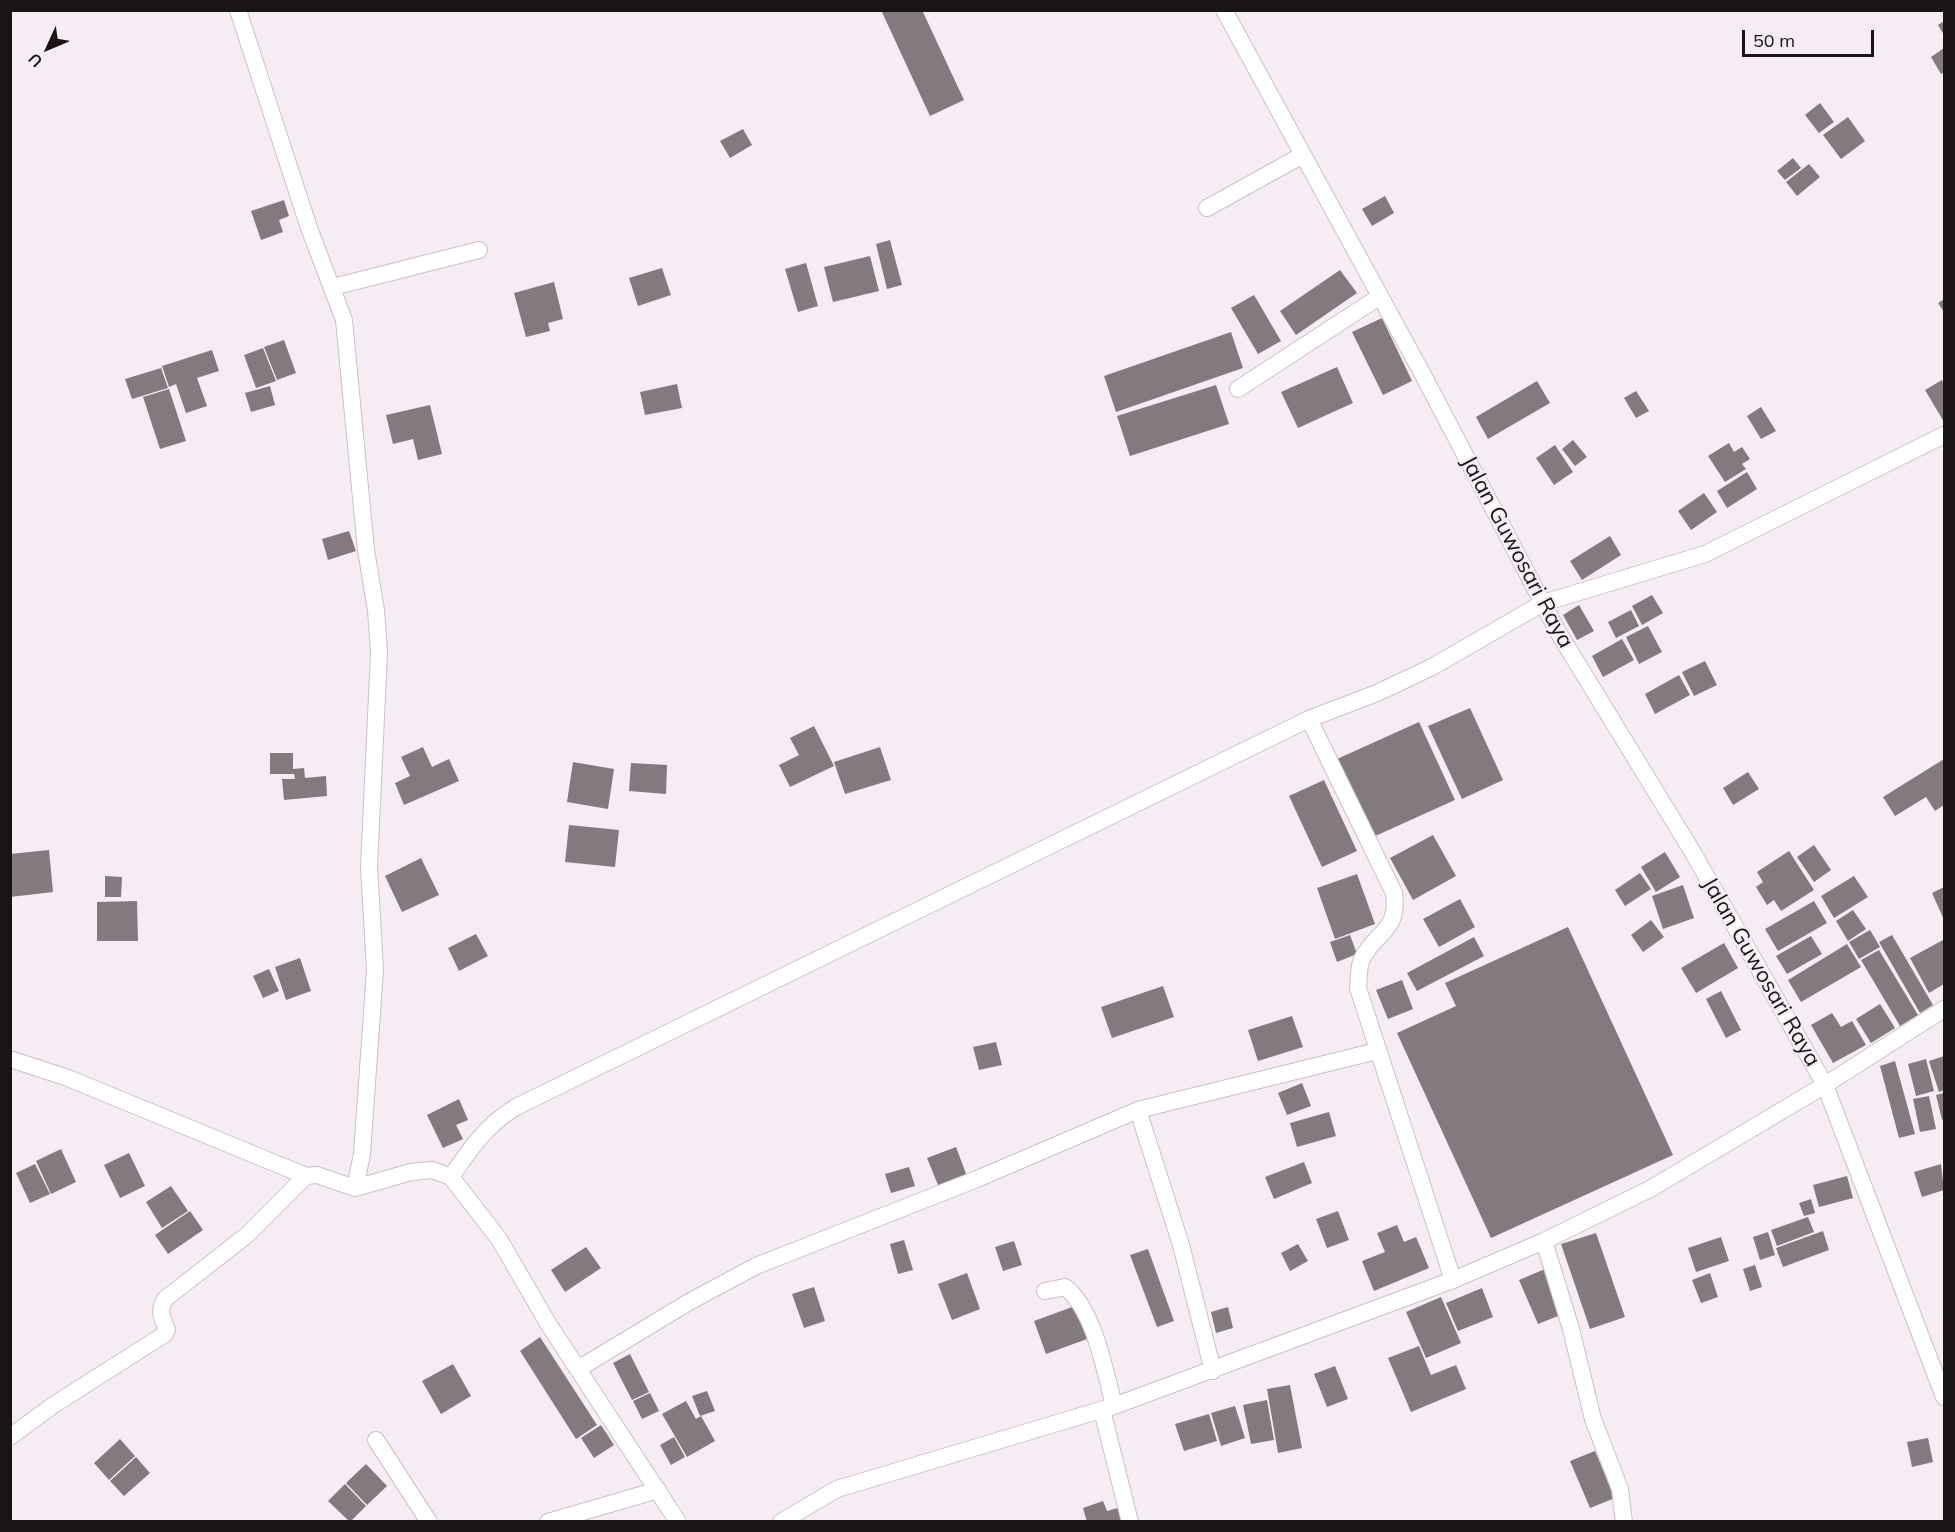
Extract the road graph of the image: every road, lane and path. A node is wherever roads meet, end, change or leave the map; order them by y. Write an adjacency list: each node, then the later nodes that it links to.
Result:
1 (238, 10): 6 (street)
2 (1224, 10): 3 (street, Jalan Guwosari Raya)
3 (1301, 156): 4 (street); 7 (street, Jalan Guwosari Raya)
4 (1207, 208)
5 (479, 250): 6 (street)
6 (333, 287): 19 (street)
7 (1379, 297): 8 (street); 10 (street, Jalan Guwosari Raya)
8 (1238, 389)
9 (1944, 435): 10 (street)
10 (1543, 603): 11 (street); 15 (street, Jalan Guwosari Raya)
11 (1309, 719): 13 (street); 18 (street)
12 (1944, 1009): 15 (street)
13 (1377, 1051): 16 (street); 21 (street)
14 (10, 1059): 17 (street)
15 (1826, 1085): 20 (street); 25 (street, Jalan Guwosari Raya)
16 (1138, 1110): 23 (street); 24 (street)
17 (306, 1176): 19 (street); 27 (street)
18 (451, 1177): 19 (street); 23 (street)
19 (355, 1188)
20 (1545, 1241): 21 (street); 35 (street)
21 (1453, 1280): 24 (street)
22 (1045, 1291): 26 (street)
23 (578, 1369): 29 (street)
24 (1213, 1371): 26 (street)
25 (1944, 1397)
26 (1108, 1408): 33 (street); 34 (street)
27 (10, 1437)
28 (376, 1440): 30 (street)
29 (658, 1490): 31 (street); 32 (street)
30 (429, 1521)
31 (548, 1521)
32 (678, 1521)
33 (782, 1521)
34 (1130, 1521)
35 (1624, 1521)

